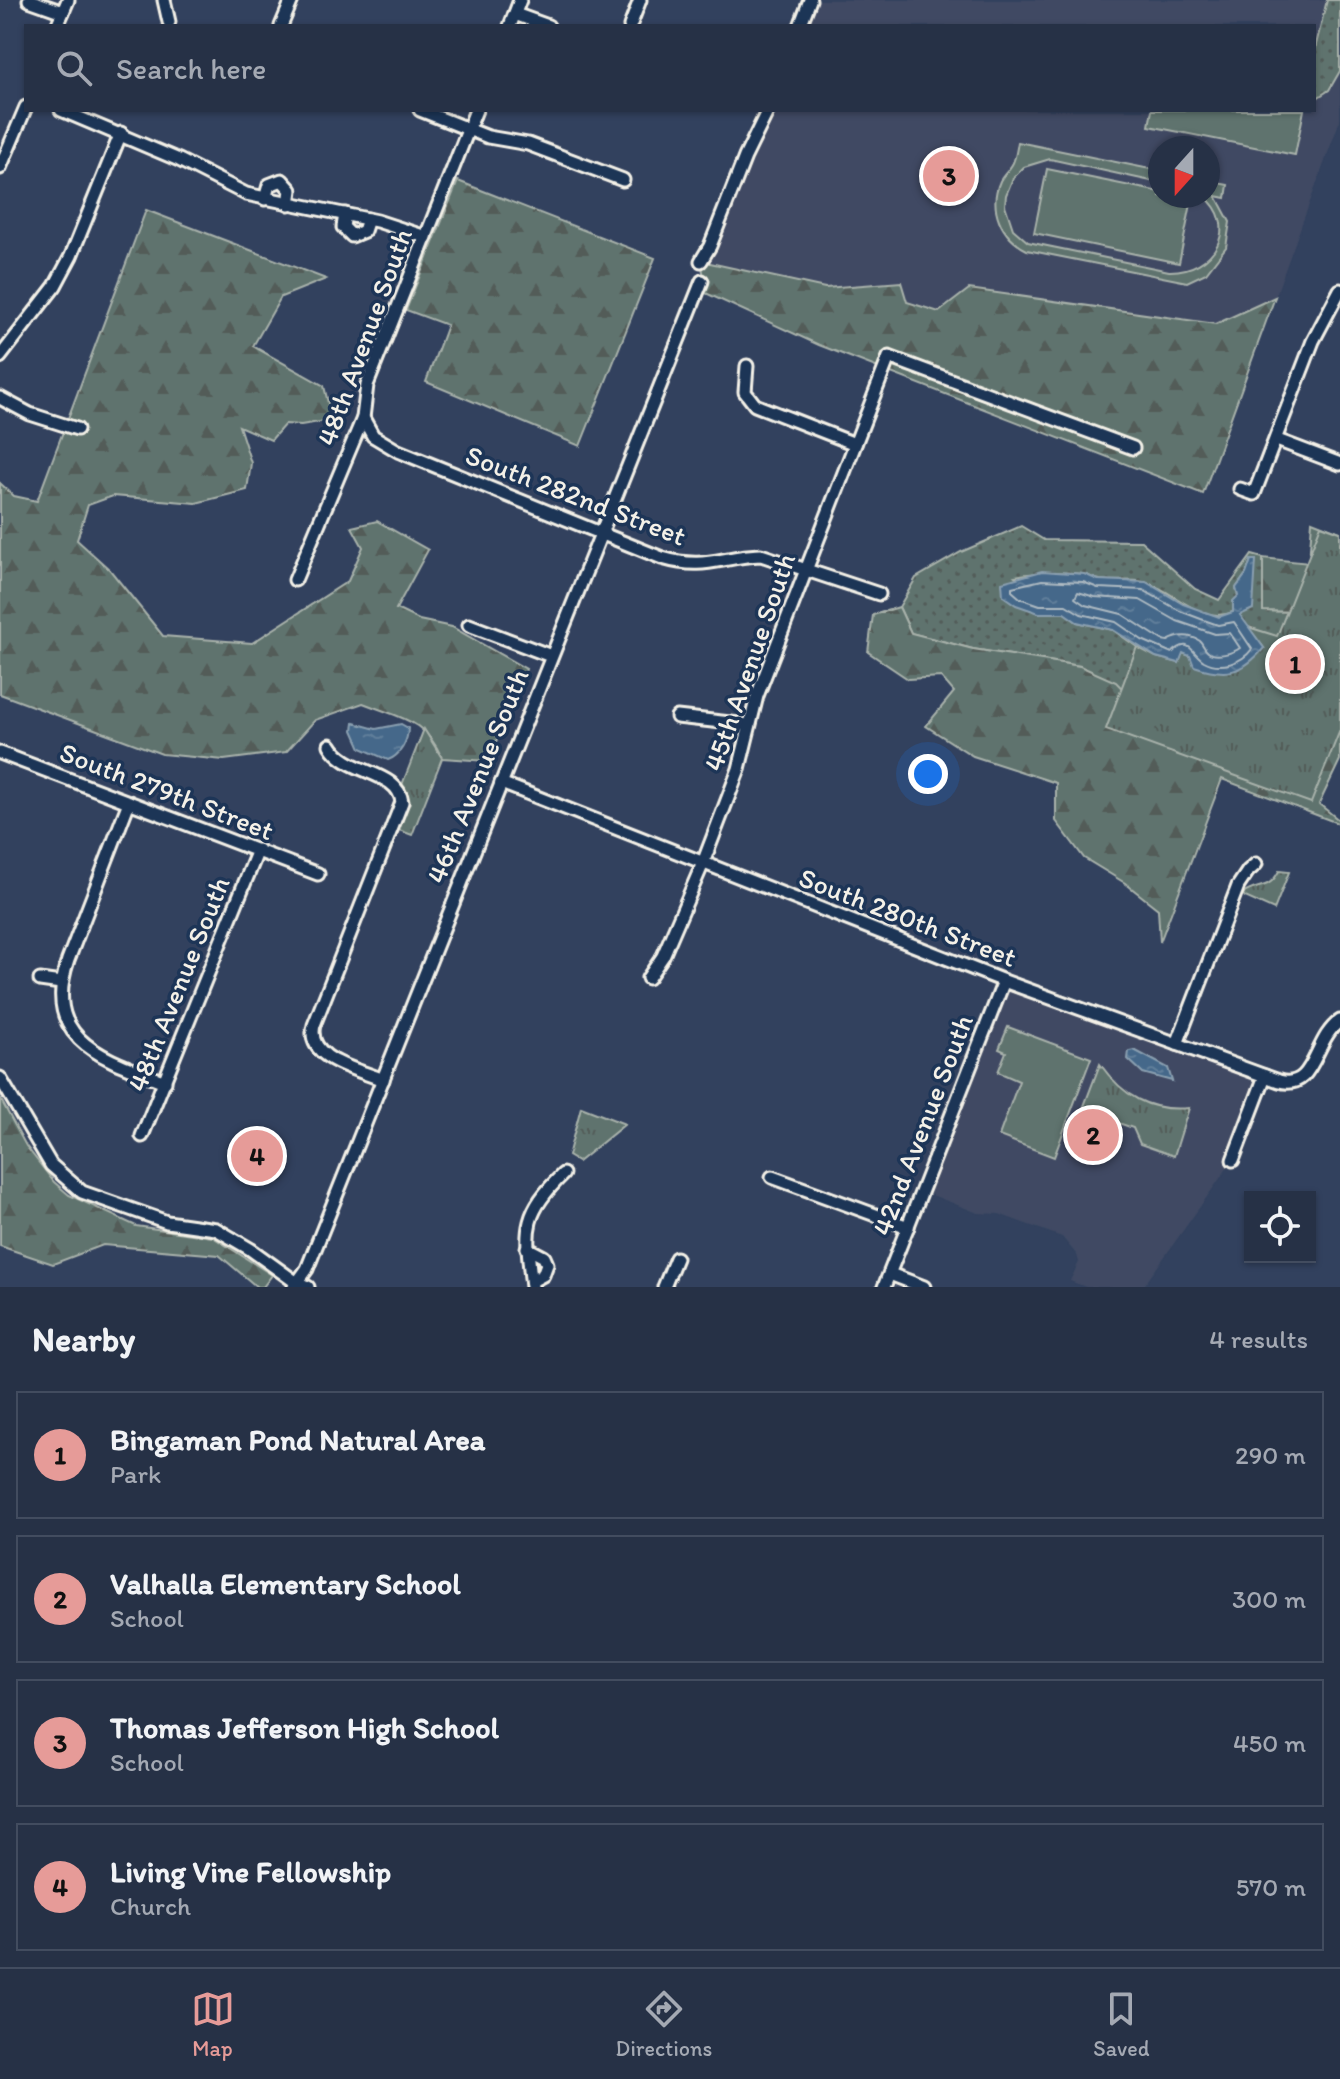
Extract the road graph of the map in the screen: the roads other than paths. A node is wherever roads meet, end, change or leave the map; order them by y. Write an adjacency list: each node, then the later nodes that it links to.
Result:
1 (29, 0): 8 (street)
2 (68, 0): 8 (street)
3 (164, 0): 10 (street)
4 (292, 0): 12 (street)
5 (520, 0): 9 (street)
6 (640, 0): 15 (street)
7 (810, 0): 16 (street)
8 (63, 12): 11 (street)
9 (515, 14): 13 (street); 14 (street)
10 (169, 22)
11 (58, 24)
12 (282, 24)
13 (511, 24)
14 (542, 24)
15 (631, 24)
16 (801, 24)
17 (24, 112): 24 (street)
18 (66, 112): 23 (street)
19 (425, 112): 22 (street)
20 (475, 112): 22 (street, 48th Avenue South)
21 (767, 112): 31 (street)
22 (469, 129): 25 (street); 30 (street, 48th Avenue South)
23 (121, 133): 26 (street); 34 (street)
24 (0, 168)
25 (623, 180)
26 (265, 199): 27 (street); 27 (street)
27 (289, 204): 28 (street)
28 (345, 214): 29 (street); 29 (street)
29 (368, 219): 30 (street)
30 (426, 237): 37 (street, 48th Avenue South)
31 (701, 261)
32 (702, 281): 44 (street, 46th Avenue South)
33 (1340, 290): 39 (street)
34 (0, 357)
35 (747, 366): 40 (street)
36 (0, 398): 38 (street)
37 (363, 418): 44 (street, South 282nd Street); 46 (street, 48th Avenue South)
38 (77, 429)
39 (1277, 440): 42 (street); 43 (street)
40 (855, 444): 41 (street, 45th Avenue South); 45 (street, 45th Avenue South)
41 (1133, 448)
42 (1340, 464)
43 (1240, 489)
44 (600, 535): 45 (street, South 282nd Street); 49 (street, 46th Avenue South)
45 (806, 568): 47 (street, South 282nd Street); 51 (street, 45th Avenue South)
46 (295, 580)
47 (879, 594)
48 (469, 625): 49 (street)
49 (551, 656): 54 (street, 46th Avenue South)
50 (677, 717): 51 (street)
51 (748, 725): 57 (street, 45th Avenue South)
52 (330, 745): 68 (street)
53 (1, 756): 55 (street, South 279th Street)
54 (501, 783): 57 (street, South 280th Street); 68 (street, 46th Avenue South)
55 (129, 802): 56 (street, South 279th Street); 63 (street)
56 (258, 850): 59 (street, South 279th Street); 69 (street, 48th Avenue South)
57 (703, 863): 60 (street, 45th Avenue South); 62 (street, South 280th Street)
58 (1256, 864): 65 (street)
59 (318, 874)
60 (648, 978)
61 (40, 980): 63 (street)
62 (1004, 981): 65 (street, South 280th Street); 74 (street, 42nd Avenue South)
63 (61, 983): 69 (street)
64 (1340, 1021): 66 (street, South 280th Street)
65 (1177, 1044): 66 (street, South 280th Street)
66 (1265, 1076): 71 (street)
67 (0, 1078): 79 (street)
68 (383, 1080): 79 (street, 46th Avenue South)
69 (165, 1082): 70 (street, 48th Avenue South)
70 (142, 1136)
71 (1233, 1160)
72 (563, 1174): 75 (street)
73 (772, 1177): 74 (street)
74 (908, 1227): 77 (street, 42nd Avenue South)
75 (527, 1248): 78 (street); 78 (street)
76 (676, 1258): 80 (street)
77 (890, 1274): 81 (street, 42nd Avenue South); 82 (street)
78 (532, 1284)
79 (300, 1286)
80 (664, 1287)
81 (884, 1287)
82 (924, 1287)

